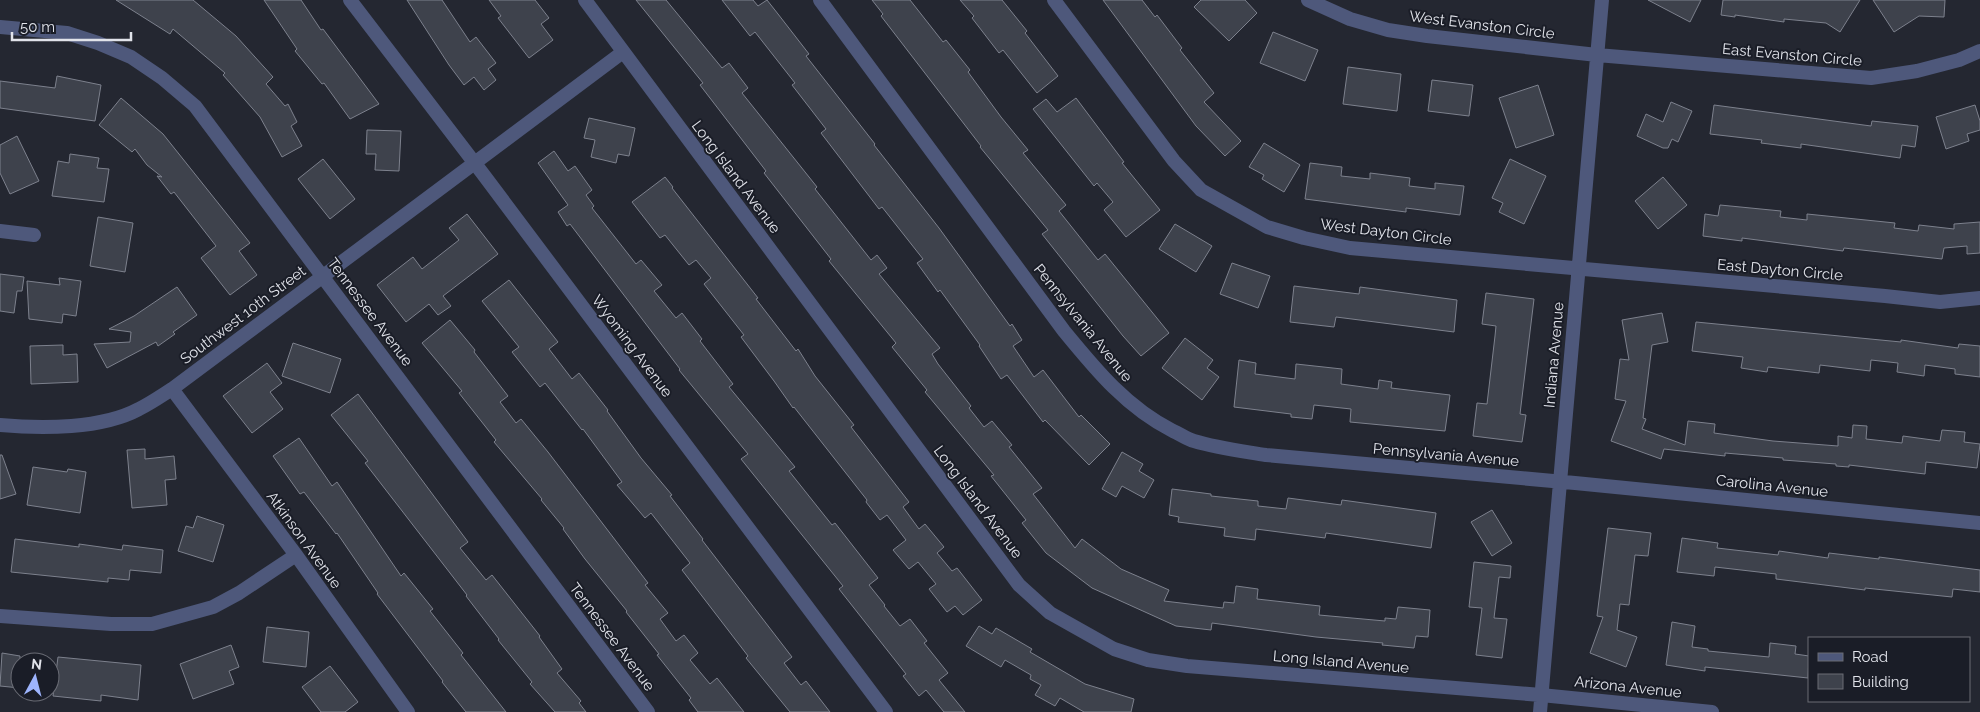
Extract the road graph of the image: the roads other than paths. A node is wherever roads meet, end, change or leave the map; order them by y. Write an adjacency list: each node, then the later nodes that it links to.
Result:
1 (350, 0): 11 (street, Wyoming Avenue)
2 (585, 0): 9 (street, Long Island Avenue)
3 (820, 0): 19 (street, Pennsylvania Avenue)
4 (1054, 0): 14 (street, West Dayton Circle)
5 (1308, 0): 10 (street, West Evanston Circle)
6 (1602, 0): 10 (street, Indiana Avenue)
7 (0, 28): 15 (street, Tennessee Avenue)
8 (1980, 51): 10 (street, East Evanston Circle)
9 (622, 52): 11 (street, Southwest 10th Street); 23 (street, Long Island Avenue)
10 (1597, 55): 14 (street, Indiana Avenue)
11 (474, 162): 15 (street, Southwest 10th Street); 26 (street, Wyoming Avenue)
12 (0, 231): 13 (street)
13 (34, 235)
14 (1578, 268): 16 (street, East Dayton Circle); 19 (street, Indiana Avenue)
15 (323, 276): 17 (street, Southwest 10th Street); 25 (street, Tennessee Avenue)
16 (1980, 298)
17 (172, 389): 18 (street, Southwest 10th Street); 21 (street, Atkinson Avenue)
18 (0, 425)
19 (1560, 481): 20 (street, Carolina Avenue); 23 (street, Indiana Avenue)
20 (1980, 523)
21 (296, 555): 22 (street); 24 (street, Atkinson Avenue)
22 (0, 616)
23 (1542, 695): 27 (street, Indiana Avenue); 28 (street, Arizona Avenue)
24 (408, 712)
25 (648, 712)
26 (886, 712)
27 (1540, 712)
28 (1712, 712)

